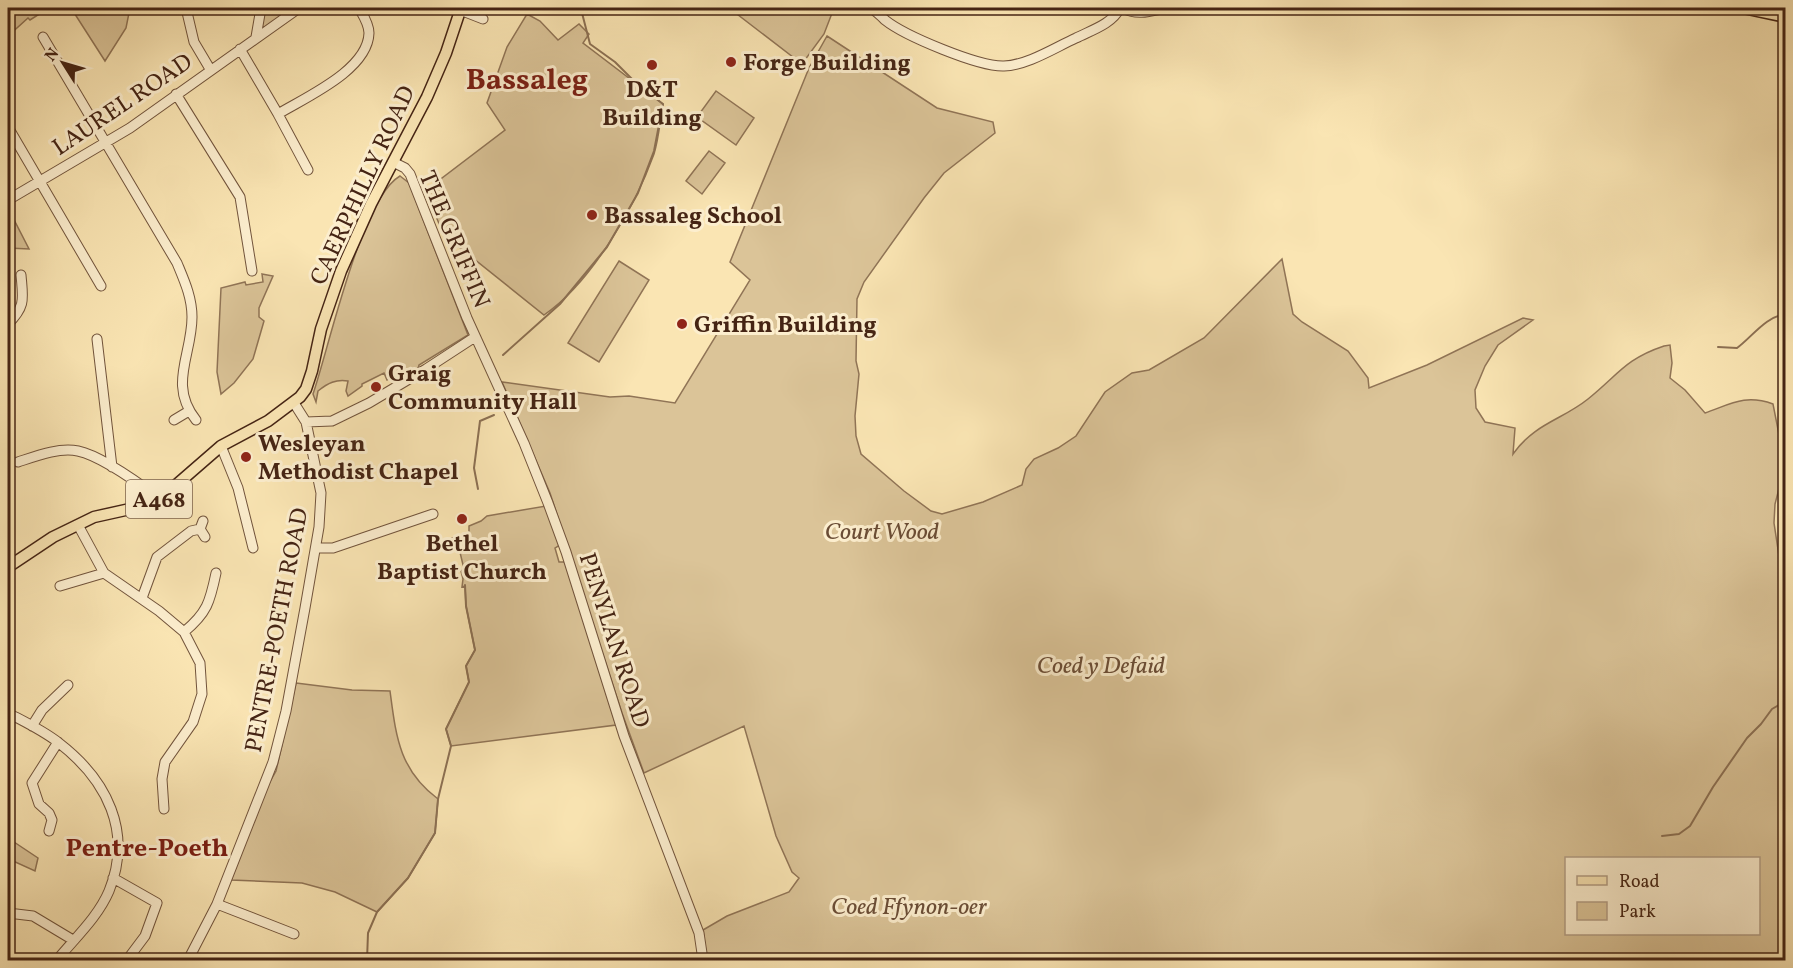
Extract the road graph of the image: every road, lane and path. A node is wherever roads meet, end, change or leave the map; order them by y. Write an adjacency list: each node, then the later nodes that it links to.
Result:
1 (186, 8): 15 (street)
2 (261, 8): 13 (street)
3 (299, 8): 13 (street, LAUREL ROAD)
4 (359, 8): 17 (street)
5 (872, 8): 6 (street)
6 (1122, 8): 7 (street)
7 (1165, 8)
8 (1743, 8): 10 (main road)
9 (460, 9): 11 (street); 20 (main road, CAERPHILLY ROAD / A468)
10 (1785, 17)
11 (483, 19)
12 (43, 37): 19 (street)
13 (256, 37): 14 (street, LAUREL ROAD)
14 (240, 49): 15 (street, LAUREL ROAD); 17 (street)
15 (210, 69): 16 (street, LAUREL ROAD)
16 (176, 94): 19 (street, LAUREL ROAD); 24 (street)
17 (278, 114): 21 (street)
18 (8, 128): 22 (street)
19 (105, 143): 22 (street, LAUREL ROAD); 31 (street)
20 (393, 162): 28 (street, THE GRIFFIN); 30 (main road, CAERPHILLY ROAD / A468)
21 (308, 170)
22 (39, 182): 23 (street, LAUREL ROAD); 26 (street)
23 (8, 200)
24 (252, 271)
25 (21, 275): 27 (street)
26 (101, 286)
27 (8, 324)
28 (475, 337): 34 (street); 64 (street, PENYLAN ROAD)
29 (97, 339): 37 (street)
30 (294, 403): 34 (street, PENTRE-POETH ROAD); 35 (main road, CAERPHILLY ROAD / A468)
31 (189, 411): 32 (street); 33 (street)
32 (174, 420)
33 (196, 420)
34 (306, 422): 43 (street, PENTRE-POETH ROAD)
35 (221, 446): 38 (main road, CAERPHILLY ROAD / A468); 42 (street)
36 (18, 462): 37 (street)
37 (112, 468): 38 (street)
38 (160, 499): 40 (main road, CAERPHILLY ROAD / A468)
39 (433, 514): 43 (street)
40 (78, 525): 44 (main road, CAERPHILLY ROAD / A468); 45 (street)
41 (203, 529): 48 (street)
42 (253, 548)
43 (316, 548): 57 (street, PENTRE-POETH ROAD)
44 (8, 567)
45 (104, 573): 47 (street); 48 (street)
46 (216, 573): 49 (street)
47 (60, 586)
48 (142, 598): 49 (street)
49 (184, 632): 54 (street)
50 (68, 685): 52 (street)
51 (8, 713): 52 (street)
52 (32, 726): 53 (street)
53 (58, 742): 55 (street); 56 (street)
54 (164, 809)
55 (49, 831)
56 (113, 878): 60 (street); 62 (street)
57 (217, 904): 59 (street); 63 (street, PENTRE-POETH ROAD)
58 (8, 914): 60 (street)
59 (294, 934)
60 (73, 940): 61 (street)
61 (57, 960)
62 (127, 960)
63 (188, 960)
64 (703, 960)

